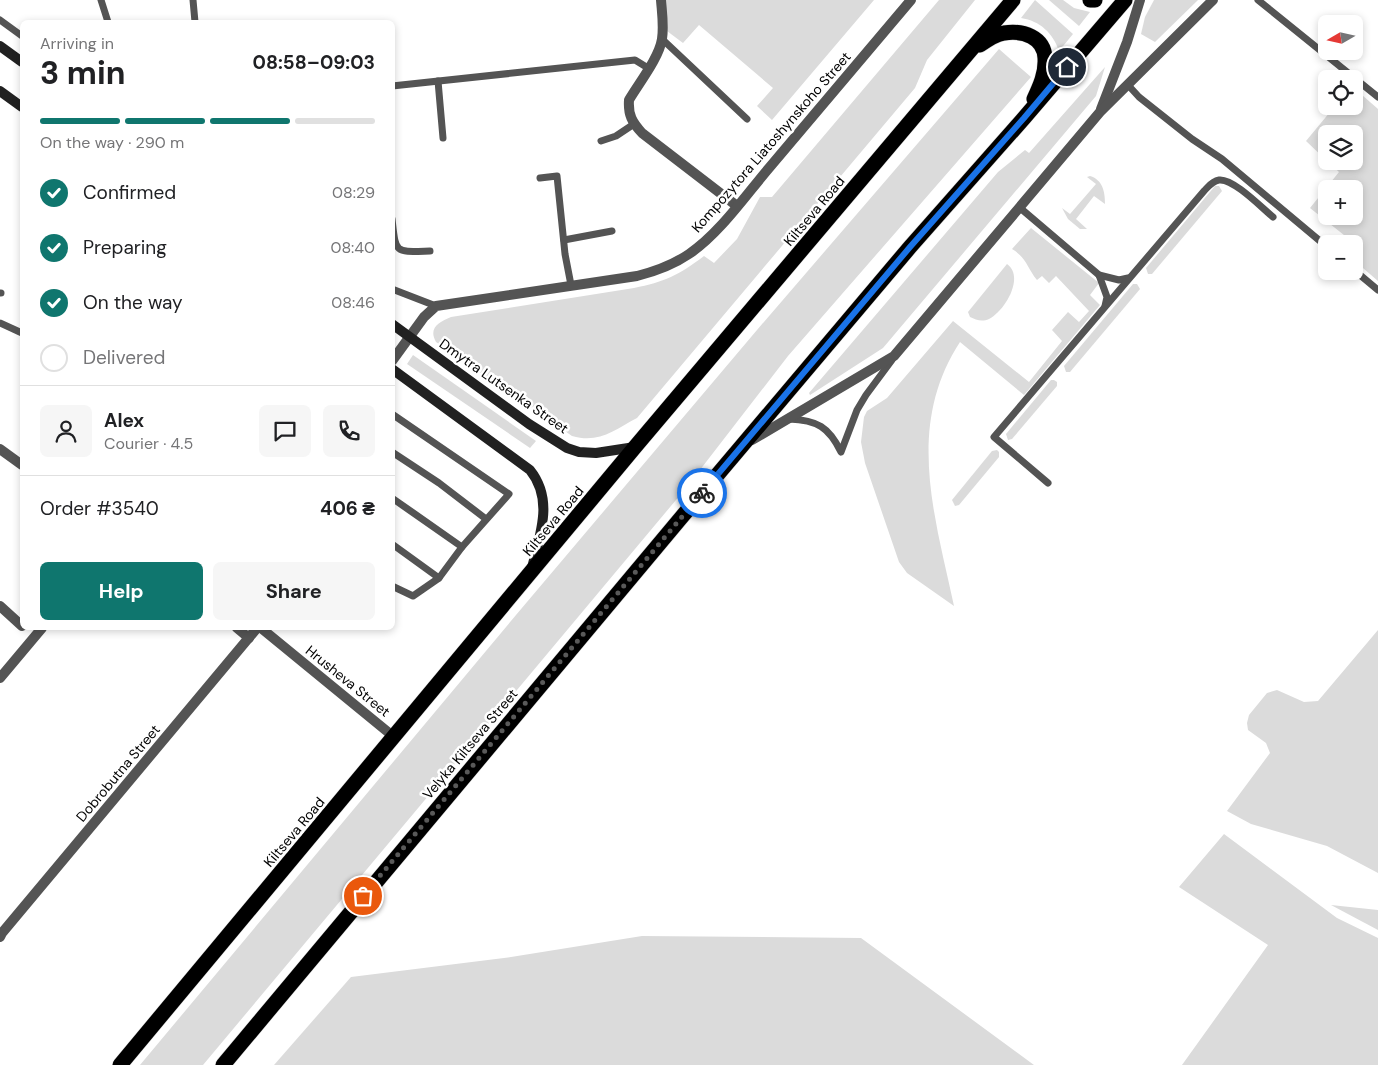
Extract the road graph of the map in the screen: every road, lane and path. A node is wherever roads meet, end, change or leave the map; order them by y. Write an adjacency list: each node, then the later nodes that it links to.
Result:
1 (101, 0): 13 (lane)
2 (192, 0): 14 (lane)
3 (661, 0): 16 (street)
4 (911, 0): 34 (street, Kompozytora Liatoshynskoho Street)
5 (1013, 0): 18 (highway, Kiltseva Road)
6 (1090, 0): 7 (highway)
7 (1095, 0)
8 (1124, 0): 28 (highway)
9 (1140, 0): 27 (street)
10 (1213, 0): 22 (street)
11 (1258, 0): 25 (lane)
12 (0, 20): 15 (lane)
13 (107, 20)
14 (195, 20)
15 (20, 35)
16 (662, 39): 20 (street); 29 (lane)
17 (0, 46): 19 (main road)
18 (964, 57): 28 (highway); 61 (highway, Kiltseva Road)
19 (20, 61)
20 (648, 68): 21 (lane); 30 (street)
21 (438, 81): 23 (lane); 31 (lane)
22 (1128, 85): 27 (street); 38 (lane)
23 (395, 86)
24 (0, 91): 26 (main road)
25 (1378, 97)
26 (20, 106)
27 (1100, 112): 35 (street)
28 (1024, 118): 59 (highway)
29 (747, 119)
30 (634, 124): 32 (lane); 34 (street)
31 (443, 138)
32 (601, 140)
33 (540, 178): 39 (lane)
34 (737, 206): 45 (street, Kompozytora Liatoshynskoho Street)
35 (1019, 207): 42 (lane); 54 (street)
36 (1273, 217): 43 (lane)
37 (612, 231): 39 (lane)
38 (1318, 239)
39 (564, 240): 45 (lane)
40 (395, 244): 41 (lane)
41 (430, 251)
42 (1099, 275): 43 (lane); 49 (lane)
43 (1129, 278): 49 (lane)
44 (1363, 278): 47 (lane)
45 (571, 285): 48 (street, Kompozytora Liatoshynskoho Street)
46 (395, 290): 48 (lane)
47 (1378, 290)
48 (436, 306): 53 (street)
49 (1105, 306): 64 (lane)
50 (0, 323): 52 (lane)
51 (395, 326): 53 (main road, Dmytra Lutsenka Street)
52 (20, 332)
53 (411, 337): 55 (street); 61 (main road, Dmytra Lutsenka Street)
54 (894, 356): 58 (street); 58 (lane)
55 (395, 357)
56 (395, 371): 69 (main road)
57 (395, 416): 66 (lane)
58 (786, 419): 59 (street)
59 (742, 445): 85 (highway, Velyka Kiltseva Street)
60 (0, 448): 63 (street)
61 (635, 448): 69 (highway, Kiltseva Road)
62 (395, 454): 66 (lane)
63 (20, 463)
64 (1048, 483)
65 (395, 500): 68 (lane)
66 (486, 520): 68 (lane)
67 (395, 546): 70 (lane)
68 (462, 548): 70 (lane)
69 (531, 571): 82 (highway, Kiltseva Road)
70 (439, 578): 71 (lane)
71 (395, 587)
72 (0, 606): 73 (street)
73 (20, 624)
74 (27, 630): 79 (street)
75 (40, 630): 79 (street)
76 (239, 630): 80 (street)
77 (257, 630): 80 (street, Dobrobutna Street)
78 (261, 630): 82 (street, Hrusheva Street)
79 (34, 636): 81 (street)
80 (249, 638): 83 (street, Dobrobutna Street)
81 (0, 678)
82 (394, 737): 84 (highway, Kiltseva Road)
83 (0, 937)
84 (120, 1065)
85 (223, 1065)

